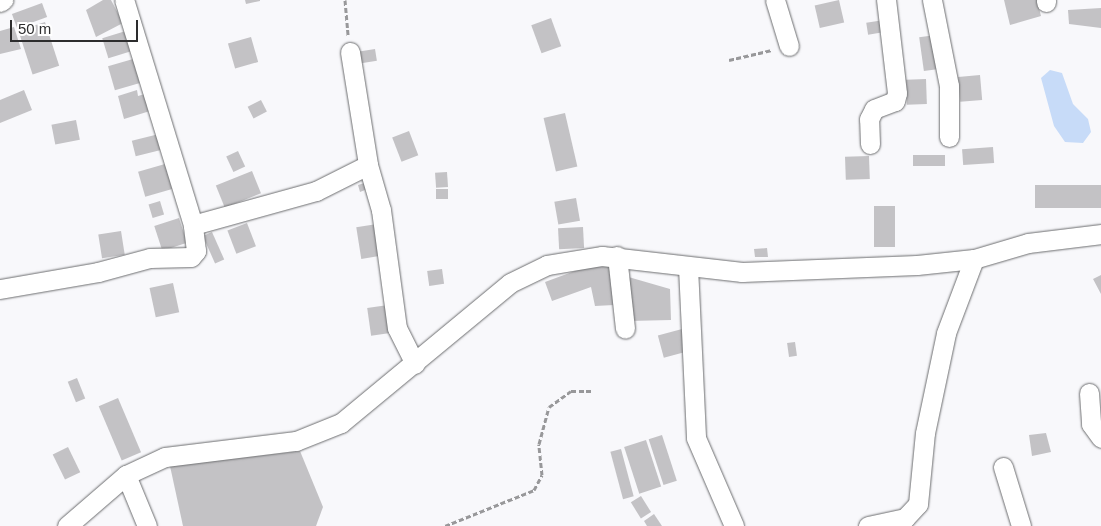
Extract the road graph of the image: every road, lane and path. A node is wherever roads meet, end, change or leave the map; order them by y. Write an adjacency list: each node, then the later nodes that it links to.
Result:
1 (3, 0): 7 (street)
2 (124, 0): 14 (street)
3 (345, 0): 9 (path)
4 (774, 0): 8 (street)
5 (886, 0): 12 (street)
6 (932, 0): 11 (street)
7 (0, 2)
8 (789, 46): 10 (path)
9 (350, 52): 13 (street)
10 (729, 60)
11 (949, 137)
12 (870, 144)
13 (368, 165): 14 (street); 21 (street)
14 (193, 225): 19 (street)
15 (1101, 234): 17 (street)
16 (617, 256): 18 (street); 20 (street); 21 (street)
17 (974, 259): 18 (street); 31 (street)
18 (688, 267): 30 (street)
19 (0, 289)
20 (625, 329)
21 (415, 364): 26 (street)
22 (594, 391): 29 (path)
23 (1089, 393): 24 (street)
24 (1101, 438)
25 (1003, 467): 32 (street)
26 (126, 475): 27 (street); 28 (street)
27 (67, 526)
28 (147, 526)
29 (445, 526)
30 (734, 526)
31 (868, 526)
32 (1021, 526)

